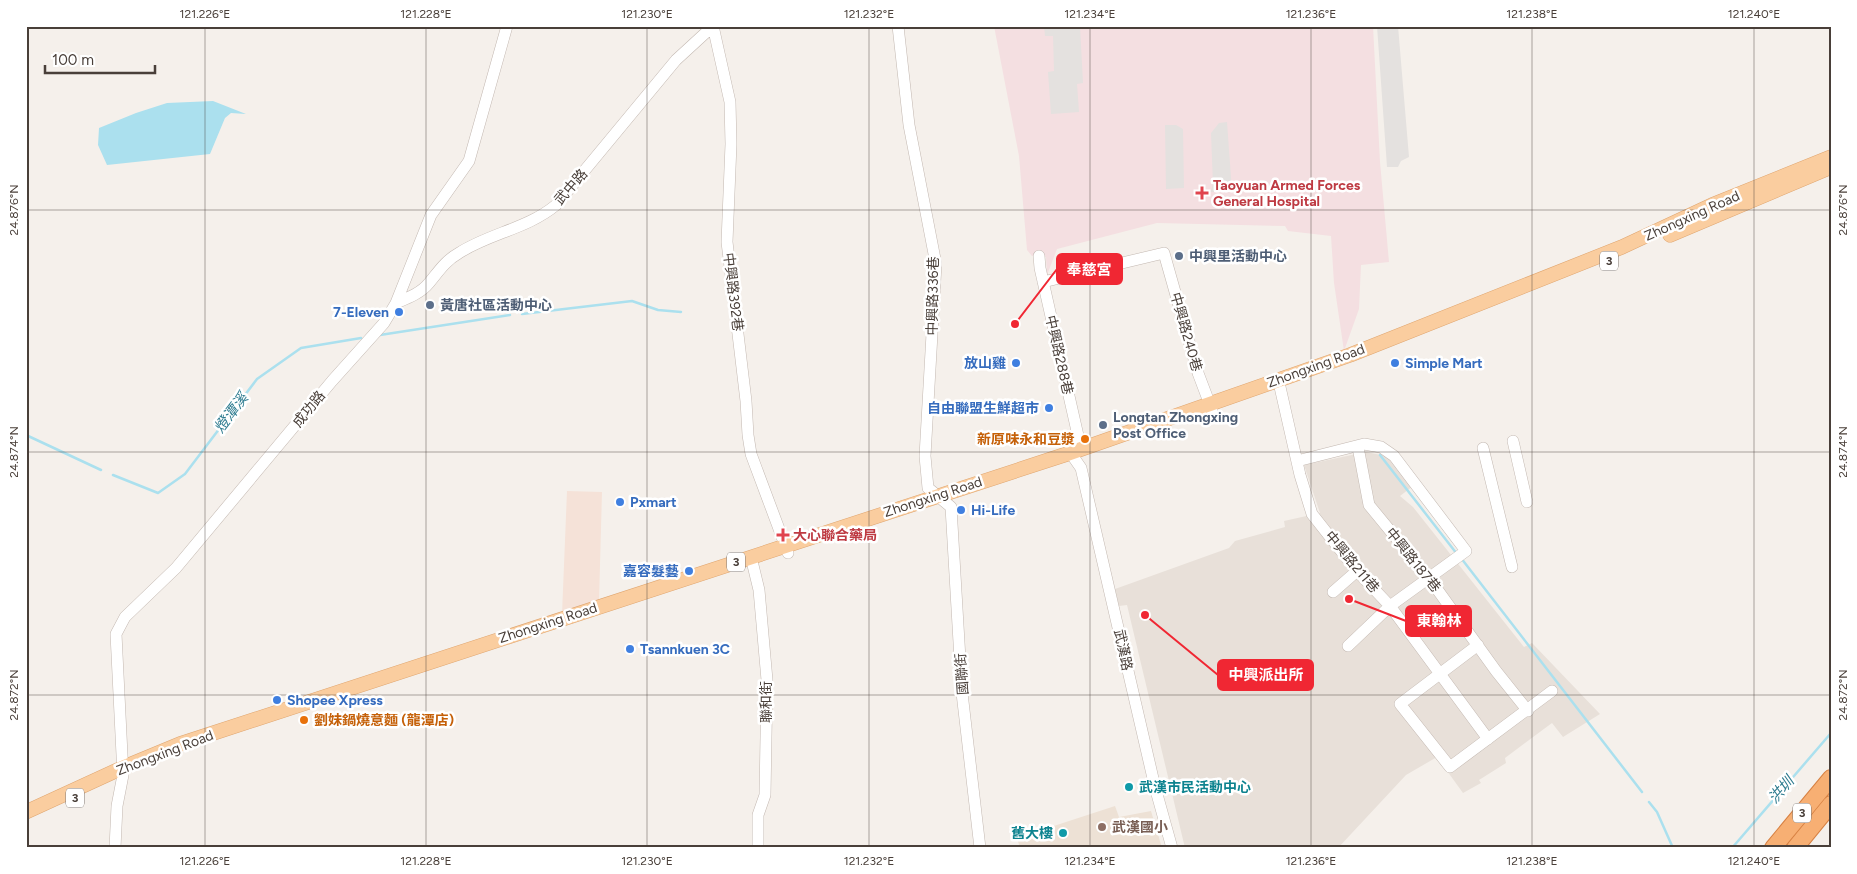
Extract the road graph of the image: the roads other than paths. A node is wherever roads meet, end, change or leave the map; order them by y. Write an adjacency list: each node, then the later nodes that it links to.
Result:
1 (507, 26): 8 (street, 成功路)
2 (713, 26): 8 (street, 武中路); 18 (street, 中興路392巷)
3 (898, 26): 16 (street, 中興路336巷)
4 (1831, 157): 10 (main road, Zhongxing Road / 3)
5 (1831, 167): 9 (main road, Zhongxing Road / 3)
6 (1039, 256): 7 (street, 中興路288巷)
7 (1043, 282): 10 (street, 中興路240巷); 14 (street, 中興路288巷)
8 (396, 303): 31 (street, 成功路)
9 (1280, 387): 10 (main road, Zhongxing Road / 3); 15 (street, 中興路211巷)
10 (1210, 406): 14 (main road, Zhongxing Road / 3)
11 (1513, 441): 17 (street)
12 (1358, 447): 15 (street); 22 (street, 中興路187巷); 22 (street)
13 (1483, 448): 20 (street)
14 (1075, 454): 16 (main road, Zhongxing Road / 3); 39 (street, 武漢路)
15 (1297, 462): 21 (street, 中興路211巷)
16 (942, 498): 18 (main road, Zhongxing Road / 3); 38 (street, 國聯街)
17 (1527, 502)
18 (786, 549): 19 (main road, Zhongxing Road / 3)
19 (752, 561): 31 (main road, Zhongxing Road / 3); 37 (street, 聯和街)
20 (1512, 567)
21 (1357, 571): 23 (street); 24 (street, 中興路211巷)
22 (1429, 578): 24 (street); 25 (street, 中興路187巷)
23 (1333, 592)
24 (1390, 606): 26 (street); 27 (street, 中興路211巷)
25 (1478, 645): 27 (street); 29 (street, 中興路187巷)
26 (1348, 646)
27 (1440, 674): 30 (street, 中興路211巷); 30 (street)
28 (1552, 691): 29 (street)
29 (1528, 711): 30 (street)
30 (1488, 740)
31 (123, 771): 34 (main road, Zhongxing Road / 3); 35 (main road, Zhongxing Road / 3); 36 (street, 成功路)
32 (1831, 778): 40 (highway, 3)
33 (1831, 804): 41 (highway, 3)
34 (26, 812)
35 (26, 820)
36 (115, 848)
37 (758, 848)
38 (980, 848)
39 (1172, 848)
40 (1773, 848)
41 (1795, 848)

